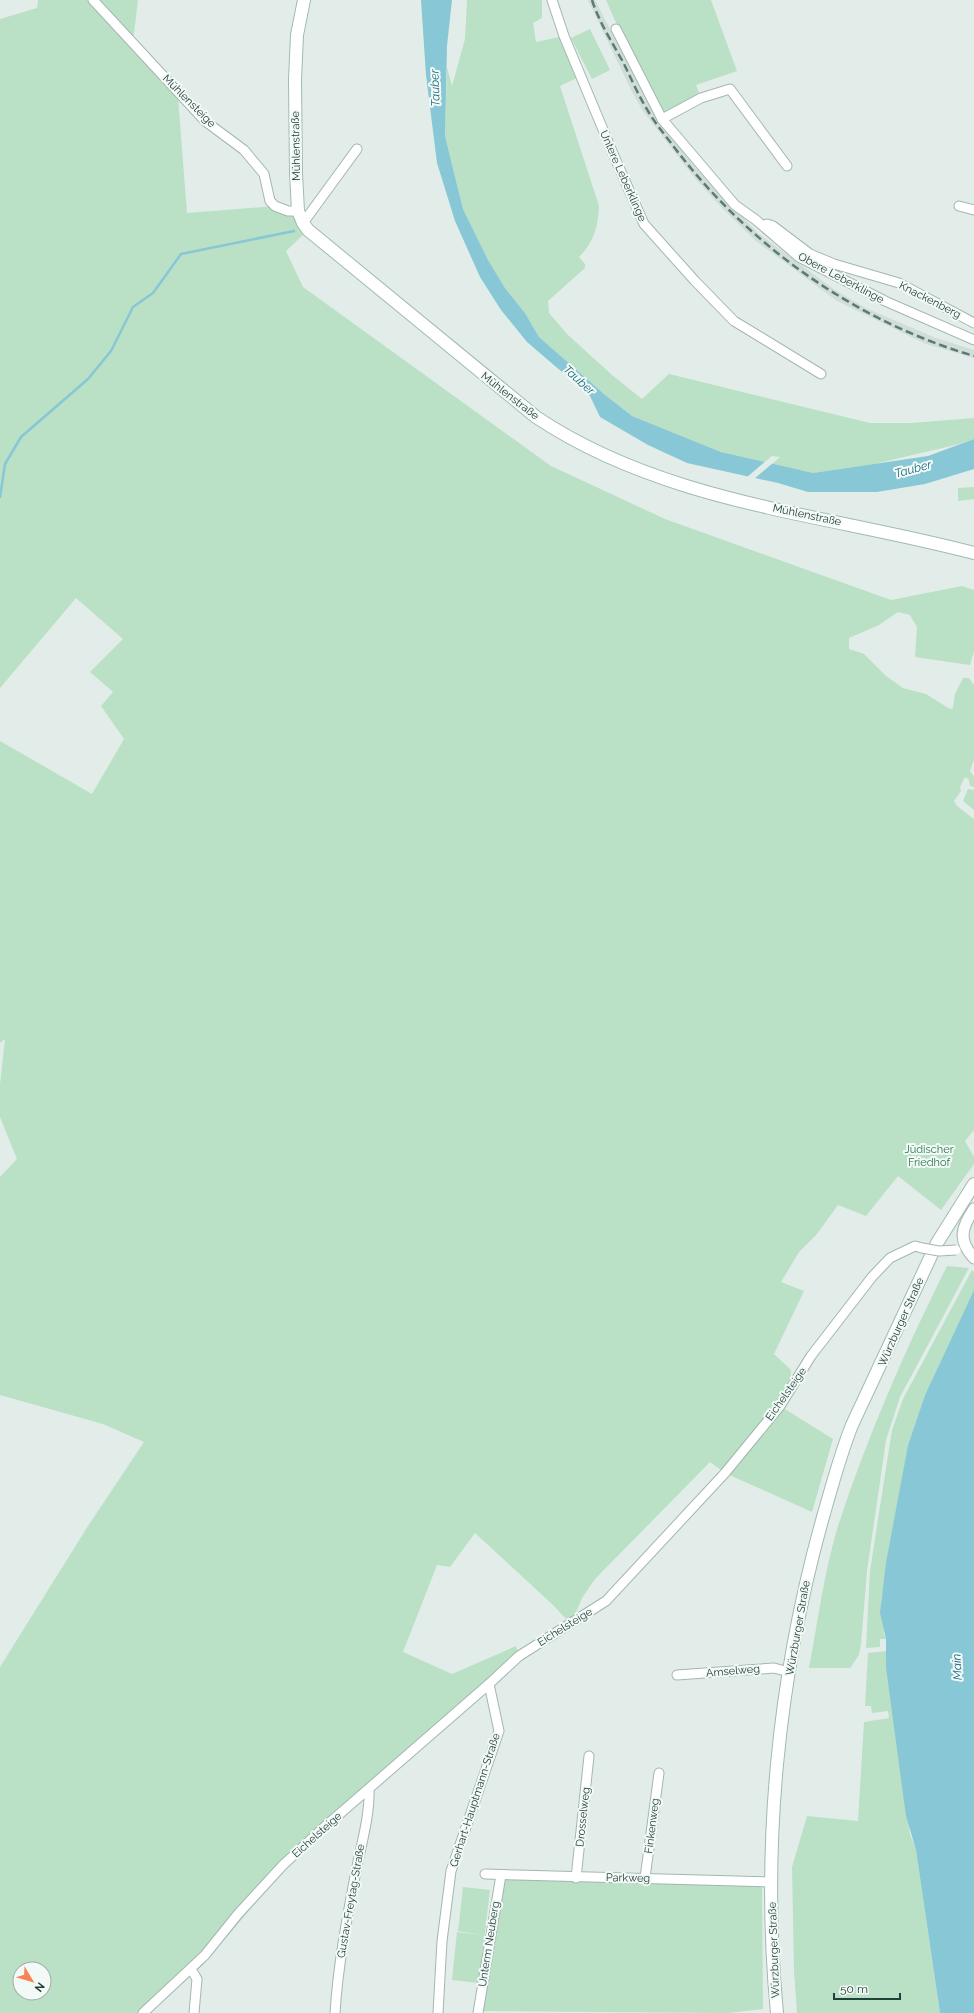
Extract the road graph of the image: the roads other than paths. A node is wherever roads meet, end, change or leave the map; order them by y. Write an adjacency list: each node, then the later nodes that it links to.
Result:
1 (93, 0): 10 (street, Mühlensteige)
2 (304, 0): 10 (main road, Mühlenstraße)
3 (552, 0): 15 (street, Untere Leberklinge)
4 (616, 29): 5 (street, Obere Leberklinge)
5 (662, 119): 7 (street); 11 (street, Obere Leberklinge)
6 (357, 149): 12 (street)
7 (787, 166)
8 (959, 206): 9 (street)
9 (974, 210)
10 (298, 211): 12 (main road, Mühlenstraße)
11 (756, 220): 13 (street, Knackenberg); 14 (street, Obere Leberklinge)
12 (303, 223): 16 (main road, Mühlenstraße)
13 (974, 323)
14 (974, 340)
15 (821, 374)
16 (974, 553)
17 (974, 1184): 20 (main road, Würzburger Straße)
18 (974, 1209): 19 (street)
19 (966, 1251): 22 (street, Eichelsteige, bridge)
20 (789, 1672): 21 (street, Amselweg); 30 (main road, Würzburger Straße)
21 (677, 1675)
22 (489, 1684): 25 (street, Eichelsteige); 35 (street, Gerhart-Hauptmann-Straße)
23 (589, 1756): 28 (street, Drosselweg)
24 (659, 1773): 29 (street, Finkenweg)
25 (369, 1789): 31 (street, Eichelsteige); 34 (street, Gustav-Freytag-Straße)
26 (485, 1874): 27 (street, Parkweg)
27 (501, 1875): 28 (street, Parkweg); 36 (street, Unterm Neuberg)
28 (576, 1878): 29 (street, Parkweg)
29 (645, 1878): 30 (street, Parkweg)
30 (772, 1882): 37 (main road, Würzburger Straße)
31 (191, 1969): 32 (street, Eichelsteige); 33 (street)
32 (143, 2013)
33 (194, 2013)
34 (335, 2013)
35 (438, 2013)
36 (478, 2013)
37 (777, 2013)

